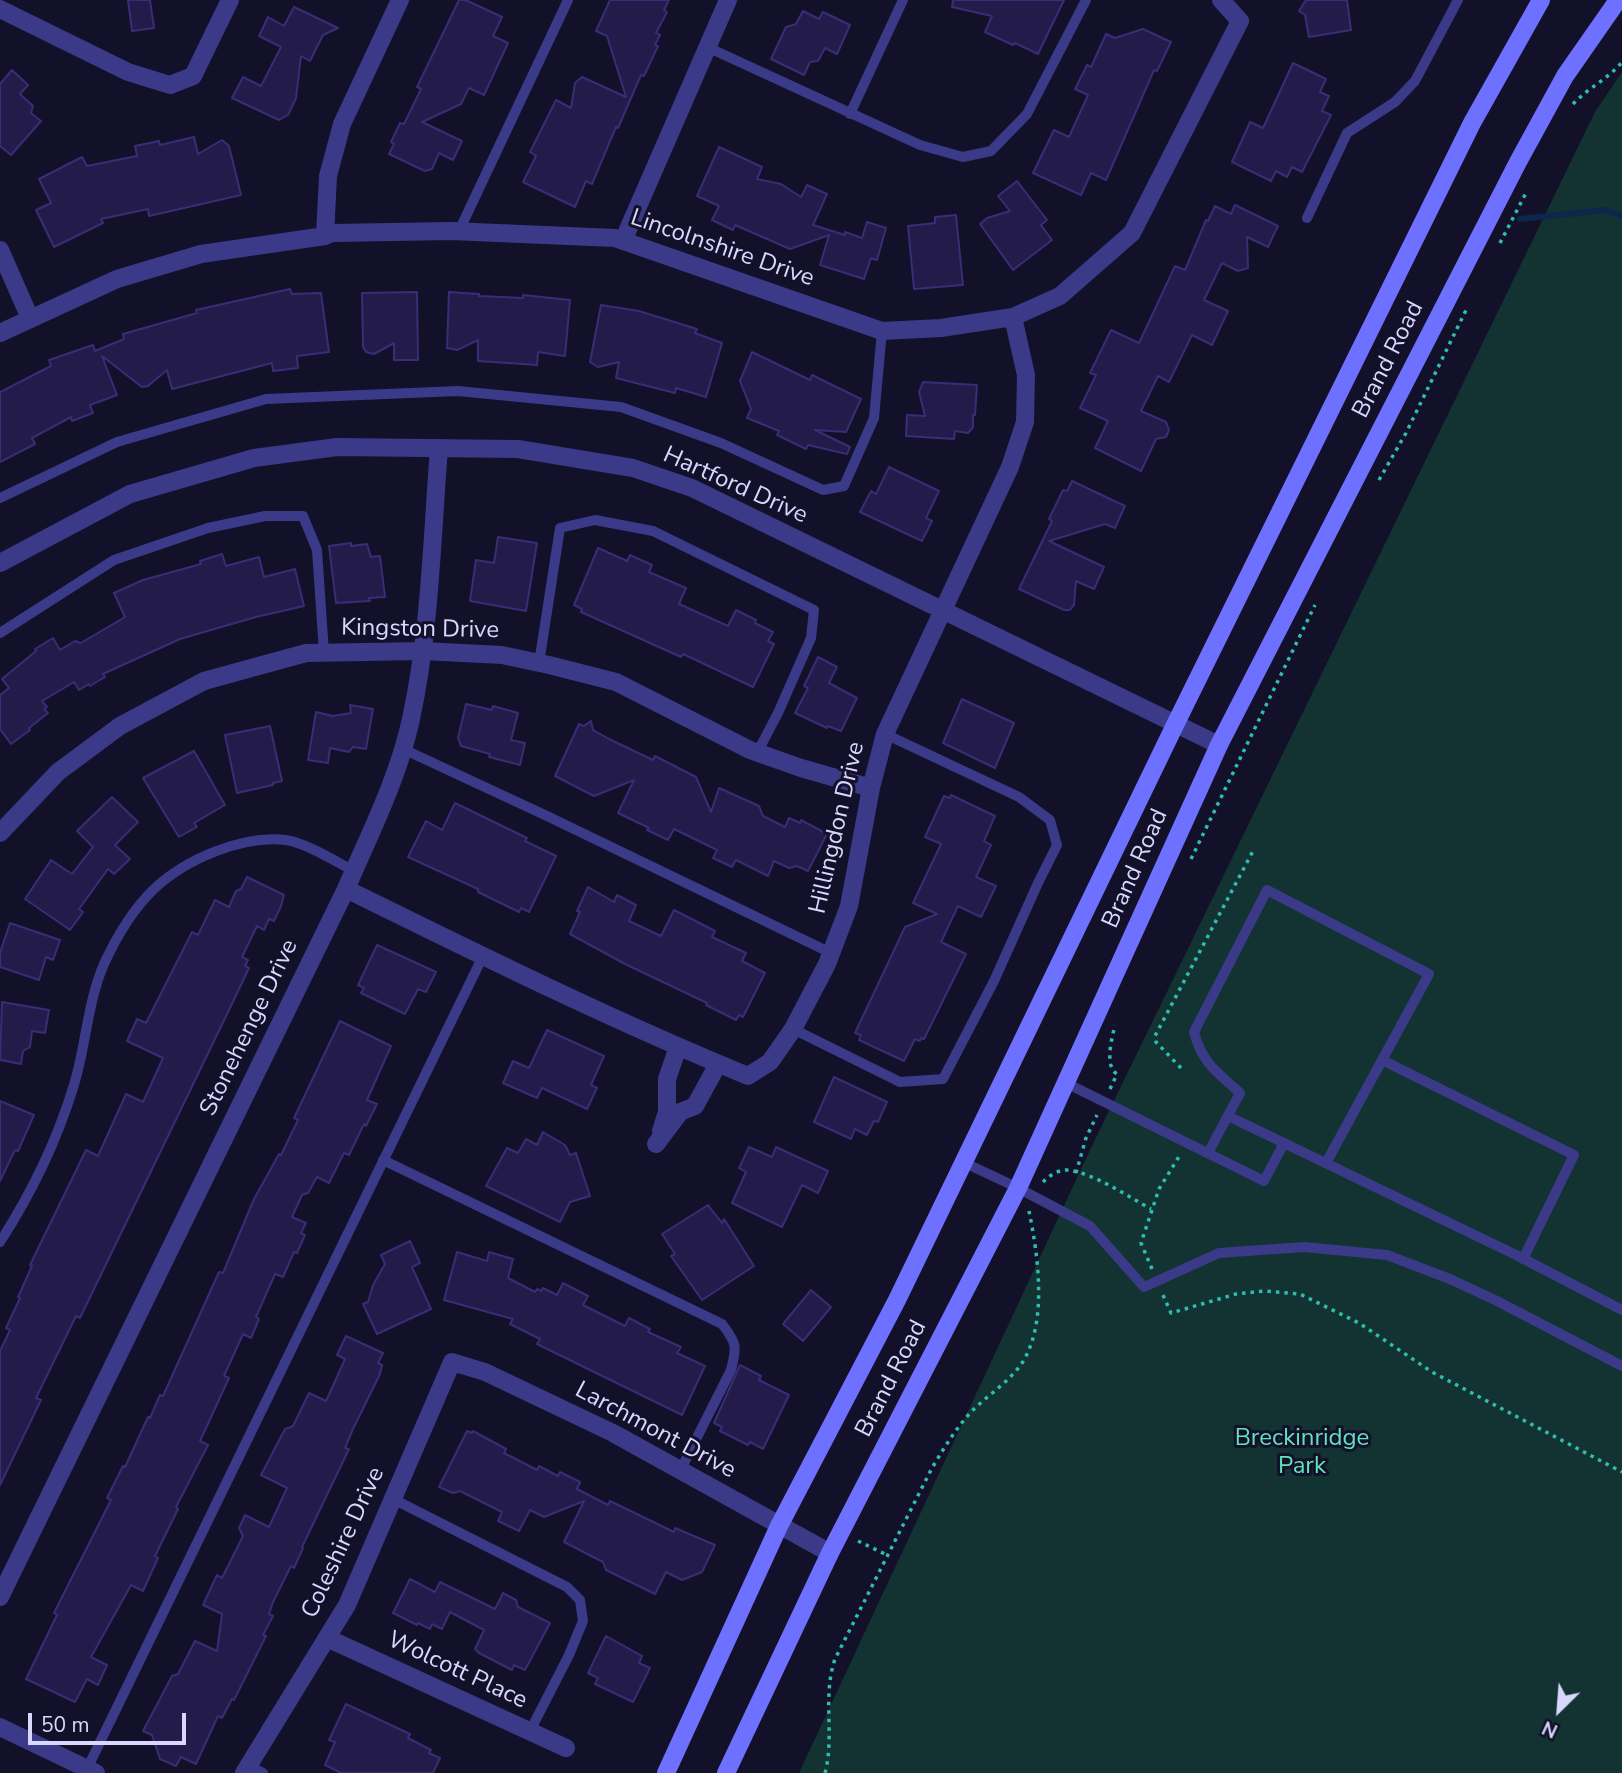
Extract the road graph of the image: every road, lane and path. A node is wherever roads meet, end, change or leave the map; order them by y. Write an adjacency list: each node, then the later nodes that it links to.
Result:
1 (230, 0): 11 (street)
2 (400, 0): 19 (street)
3 (568, 0): 18 (lane)
4 (728, 0): 12 (street)
5 (903, 0): 15 (lane)
6 (1086, 0): 15 (lane)
7 (1221, 0): 24 (street, Lincolnshire Drive)
8 (1458, 0): 17 (lane)
9 (1541, 0): 38 (main road, Brand Road)
10 (1618, 0): 40 (main road, Brand Road)
11 (0, 9)
12 (707, 47): 15 (lane); 20 (street)
13 (1622, 62): 14 (path)
14 (1572, 105)
15 (850, 114)
16 (1527, 190): 21 (path)
17 (1307, 218)
18 (459, 231): 19 (street, Lincolnshire Drive); 20 (street, Lincolnshire Drive)
19 (325, 236): 25 (street, Lincolnshire Drive)
20 (623, 241): 26 (street, Lincolnshire Drive)
21 (1499, 246)
22 (0, 250): 25 (street)
23 (1470, 303): 29 (path)
24 (1013, 317): 26 (street, Lincolnshire Drive); 33 (street, Hillingdon Drive)
25 (30, 318): 27 (street, Lincolnshire Drive)
26 (882, 331): 30 (lane)
27 (0, 333)
28 (439, 448): 31 (street, Hartford Drive); 33 (street, Hartford Drive); 35 (street, Stonehenge Drive)
29 (1374, 488)
30 (0, 498)
31 (0, 563)
32 (1319, 596): 46 (path)
33 (943, 612): 38 (street, Hartford Drive); 39 (street, Hillingdon Drive)
34 (0, 633): 36 (lane)
35 (423, 651): 36 (street, Kingston Drive); 37 (street, Kingston Drive); 41 (street, Stonehenge Drive)
36 (324, 653): 44 (street, Kingston Drive)
37 (539, 663): 42 (street, Kingston Drive); 42 (lane)
38 (1175, 725): 40 (street, Hartford Drive); 65 (main road, Brand Road)
39 (885, 734): 43 (street, Hillingdon Drive); 52 (lane)
40 (1219, 745): 57 (main road, Brand Road)
41 (403, 750): 47 (street, Stonehenge Drive); 49 (lane)
42 (757, 753): 43 (street, Kingston Drive)
43 (871, 788): 49 (street, Hillingdon Drive)
44 (0, 833)
45 (1253, 851): 56 (path)
46 (1187, 866)
47 (354, 871): 48 (street, Stonehenge Drive); 72 (lane)
48 (346, 889): 50 (street, Hillingdon Drive); 85 (street, Stonehenge Drive)
49 (831, 953): 52 (street, Hillingdon Drive)
50 (483, 956): 53 (street, Hillingdon Drive); 64 (lane)
51 (1119, 1014): 58 (path)
52 (793, 1029): 55 (street, Hillingdon Drive)
53 (678, 1047): 55 (street, Hillingdon Drive); 55 (street)
54 (1382, 1060): 60 (lane); 66 (lane); 73 (lane)
55 (718, 1064)
56 (1181, 1068)
57 (1066, 1083): 61 (lane); 69 (main road, Brand Road)
58 (1113, 1083)
59 (1097, 1116): 67 (path)
60 (1228, 1116): 62 (lane); 63 (lane)
61 (1187, 1143): 63 (lane); 70 (path)
62 (1284, 1143): 63 (lane); 66 (lane)
63 (1208, 1153)
64 (383, 1160): 78 (lane); 91 (lane)
65 (963, 1162): 69 (lane); 81 (main road, Brand Road)
66 (1326, 1163): 73 (lane)
67 (1076, 1172): 68 (path); 70 (path)
68 (1044, 1180)
69 (1018, 1188): 74 (lane); 83 (main road, Brand Road)
70 (1151, 1209): 74 (path)
71 (1029, 1212): 84 (path)
72 (0, 1242)
73 (1523, 1259): 75 (lane)
74 (1157, 1281): 77 (lane); 79 (path)
75 (1622, 1310)
76 (452, 1362): 78 (street, Larchmont Drive); 80 (street, Coleshire Drive)
77 (1622, 1366)
78 (680, 1471): 81 (street, Larchmont Drive)
79 (1622, 1472)
80 (393, 1499): 86 (street, Coleshire Drive); 88 (lane)
81 (779, 1527): 83 (street, Larchmont Drive); 92 (main road, Brand Road)
82 (855, 1540): 84 (path)
83 (830, 1553): 93 (main road, Brand Road)
84 (887, 1555): 94 (path)
85 (0, 1597)
86 (327, 1638): 88 (street, Wolcott Place); 90 (street, Coleshire Drive)
87 (0, 1727): 91 (street)
88 (530, 1731): 89 (street, Wolcott Place)
89 (566, 1748)
90 (252, 1771)
91 (90, 1772)
92 (666, 1773)
93 (726, 1773)
94 (825, 1773)

